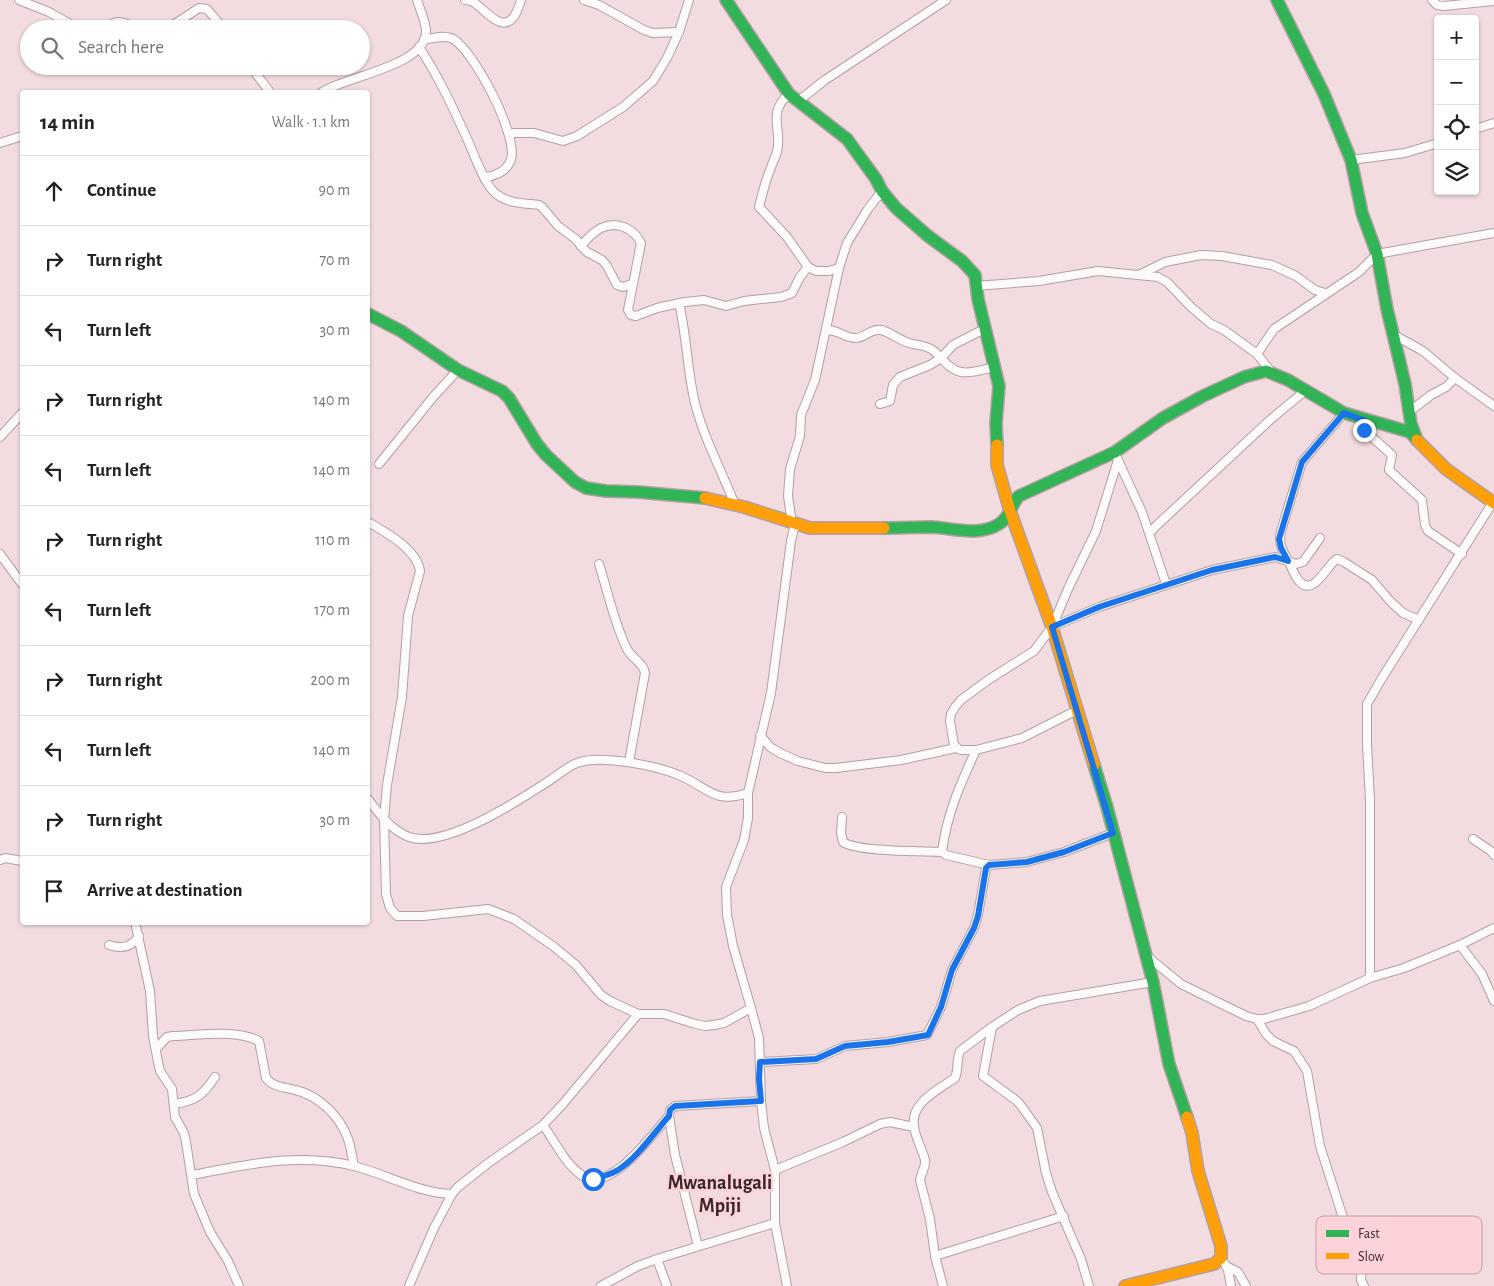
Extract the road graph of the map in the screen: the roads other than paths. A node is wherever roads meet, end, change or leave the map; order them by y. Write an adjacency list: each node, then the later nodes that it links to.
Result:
1 (19, 0): 12 (street)
2 (417, 0): 16 (street)
3 (466, 0): 4 (street)
4 (522, 0)
5 (584, 0): 15 (street)
6 (689, 0): 15 (street)
7 (726, 0): 23 (street)
8 (946, 0): 23 (street)
9 (1277, 0): 30 (street)
10 (1432, 0): 11 (street)
11 (1494, 1)
12 (63, 20)
13 (181, 20): 14 (street)
14 (216, 20)
15 (679, 32): 26 (street)
16 (424, 40): 17 (street); 26 (street)
17 (419, 47): 18 (street); 31 (street)
18 (370, 73)
19 (257, 75): 21 (street)
20 (364, 75): 22 (street)
21 (268, 90)
22 (326, 90)
23 (793, 98): 32 (street); 36 (street)
24 (1494, 122): 25 (street)
25 (1479, 128)
26 (509, 133): 31 (street)
27 (20, 137): 28 (street)
28 (0, 143)
29 (1434, 144): 30 (street)
30 (1351, 160): 35 (street)
31 (485, 177): 34 (street)
32 (882, 191): 37 (street); 40 (street)
33 (1494, 233): 35 (street)
34 (581, 246): 39 (street); 39 (street)
35 (1377, 254): 41 (street); 46 (street)
36 (808, 267): 37 (street); 42 (street)
37 (839, 268): 45 (street)
38 (1137, 276): 40 (street); 41 (street); 47 (street)
39 (632, 284): 42 (street)
40 (976, 286): 44 (street)
41 (1325, 294): 47 (street)
42 (679, 304): 65 (street)
43 (370, 315): 50 (street)
44 (986, 328): 48 (street); 49 (street)
45 (827, 330): 48 (street); 68 (street)
46 (1394, 335): 52 (street); 56 (street)
47 (1257, 354): 51 (street)
48 (941, 358): 49 (street); 54 (street)
49 (995, 367): 66 (street)
50 (458, 370): 63 (street); 65 (street)
51 (1272, 373): 53 (street); 62 (street)
52 (1455, 378): 55 (street); 56 (street)
53 (1306, 390): 57 (street); 69 (street)
54 (880, 404)
55 (1494, 406)
56 (1409, 412): 61 (street)
57 (1344, 413): 59 (street); 73 (street)
58 (20, 415): 60 (street)
59 (1366, 421): 61 (street); 72 (street)
60 (0, 437)
61 (1416, 437): 64 (street)
62 (1117, 456): 66 (street); 69 (street); 78 (street)
63 (379, 464)
64 (1493, 503): 72 (street)
65 (734, 505): 68 (street)
66 (1010, 511): 68 (street); 78 (street)
67 (370, 523): 87 (street)
68 (793, 524): 80 (street)
69 (1150, 533): 76 (street)
70 (1320, 538): 73 (street)
71 (0, 554): 75 (street)
72 (1462, 554): 77 (street)
73 (1288, 561): 76 (street); 77 (street)
74 (599, 564): 83 (street)
75 (20, 581)
76 (1166, 584): 78 (street)
77 (1419, 620): 101 (street)
78 (1052, 627): 79 (street); 81 (street)
79 (1077, 710): 82 (street); 88 (street)
80 (760, 735): 81 (street); 84 (street)
81 (956, 748): 82 (street)
82 (976, 750): 90 (street)
83 (629, 762): 84 (street); 87 (street)
84 (748, 793): 104 (street)
85 (370, 802): 87 (street)
86 (842, 817): 90 (street)
87 (384, 819): 105 (street)
88 (1113, 833): 94 (street); 100 (street)
89 (1473, 838): 91 (street)
90 (942, 852): 94 (street)
91 (1494, 855)
92 (0, 860): 93 (street)
93 (20, 861)
94 (989, 865): 109 (street)
95 (136, 925): 97 (street)
96 (1494, 928): 99 (street)
97 (139, 936): 98 (street); 108 (street)
98 (109, 945)
99 (1460, 945): 101 (street); 103 (street)
100 (1146, 954): 102 (street); 106 (street)
101 (1370, 978): 106 (street)
102 (1153, 982): 107 (street); 126 (street)
103 (1494, 1001)
104 (752, 1008): 105 (street); 109 (street)
105 (638, 1014): 114 (street)
106 (1257, 1019): 121 (street)
107 (992, 1027): 115 (street); 120 (street)
108 (156, 1049): 112 (street); 116 (street)
109 (760, 1062): 111 (street)
110 (215, 1076): 112 (street)
111 (761, 1101): 113 (street); 117 (street)
112 (174, 1104): 118 (street)
113 (669, 1116): 114 (street); 123 (street)
114 (543, 1124): 119 (street)
115 (914, 1127): 117 (street); 124 (street)
116 (354, 1166): 118 (street); 119 (street)
117 (774, 1170): 122 (street)
118 (192, 1175): 128 (street)
119 (452, 1194): 129 (street)
120 (1064, 1216): 124 (street); 134 (street)
121 (1342, 1216)
122 (776, 1223): 123 (street); 132 (street)
123 (698, 1246): 125 (street)
124 (934, 1256): 133 (street)
125 (657, 1258): 130 (street); 131 (street)
126 (1223, 1262): 135 (street); 136 (street); 137 (street)
127 (1361, 1274): 138 (street)
128 (240, 1286)
129 (409, 1286)
130 (601, 1286)
131 (667, 1286)
132 (787, 1286)
133 (943, 1286)
134 (1089, 1286)
135 (1125, 1286)
136 (1231, 1286)
137 (1246, 1286)
138 (1364, 1286)

